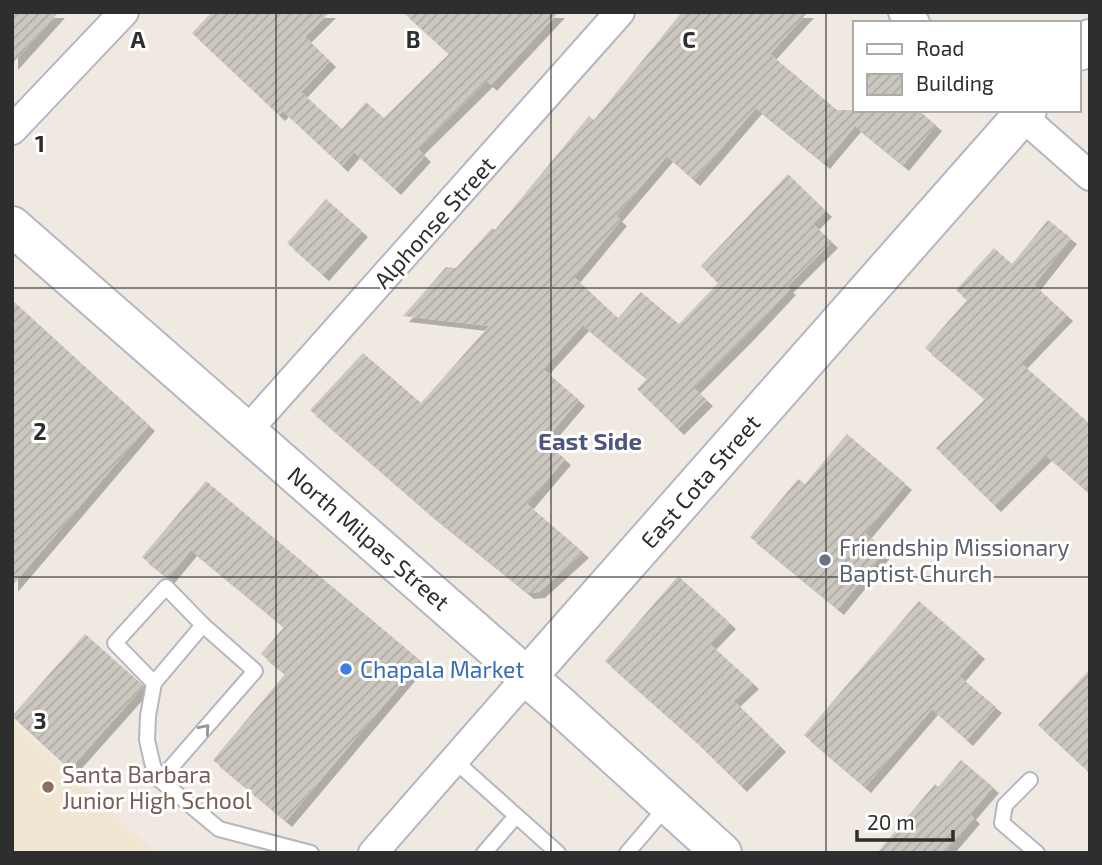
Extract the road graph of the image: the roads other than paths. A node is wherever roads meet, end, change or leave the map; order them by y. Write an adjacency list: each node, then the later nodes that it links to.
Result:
1 (124, 12): 4 (street)
2 (620, 12): 7 (street, Alphonse Street)
3 (1021, 112): 5 (street); 9 (main road, East Cota Street)
4 (12, 130)
5 (1090, 176)
6 (12, 226): 7 (main road, North Milpas Street)
7 (247, 430): 9 (main road, North Milpas Street)
8 (203, 625): 10 (lane); 10 (lane); 12 (lane, one-way to 8)
9 (527, 677): 11 (street, East Cota Street); 14 (main road, North Milpas Street)
10 (154, 683): 12 (lane)
11 (454, 760): 15 (lane); 17 (street, East Cota Street)
12 (160, 780): 16 (lane)
13 (1030, 780): 22 (lane)
14 (669, 804): 20 (lane); 21 (main road, North Milpas Street)
15 (516, 816): 18 (lane); 19 (lane)
16 (311, 853)
17 (373, 853)
18 (484, 853)
19 (558, 853)
20 (627, 853)
21 (722, 853)
22 (1037, 853)

